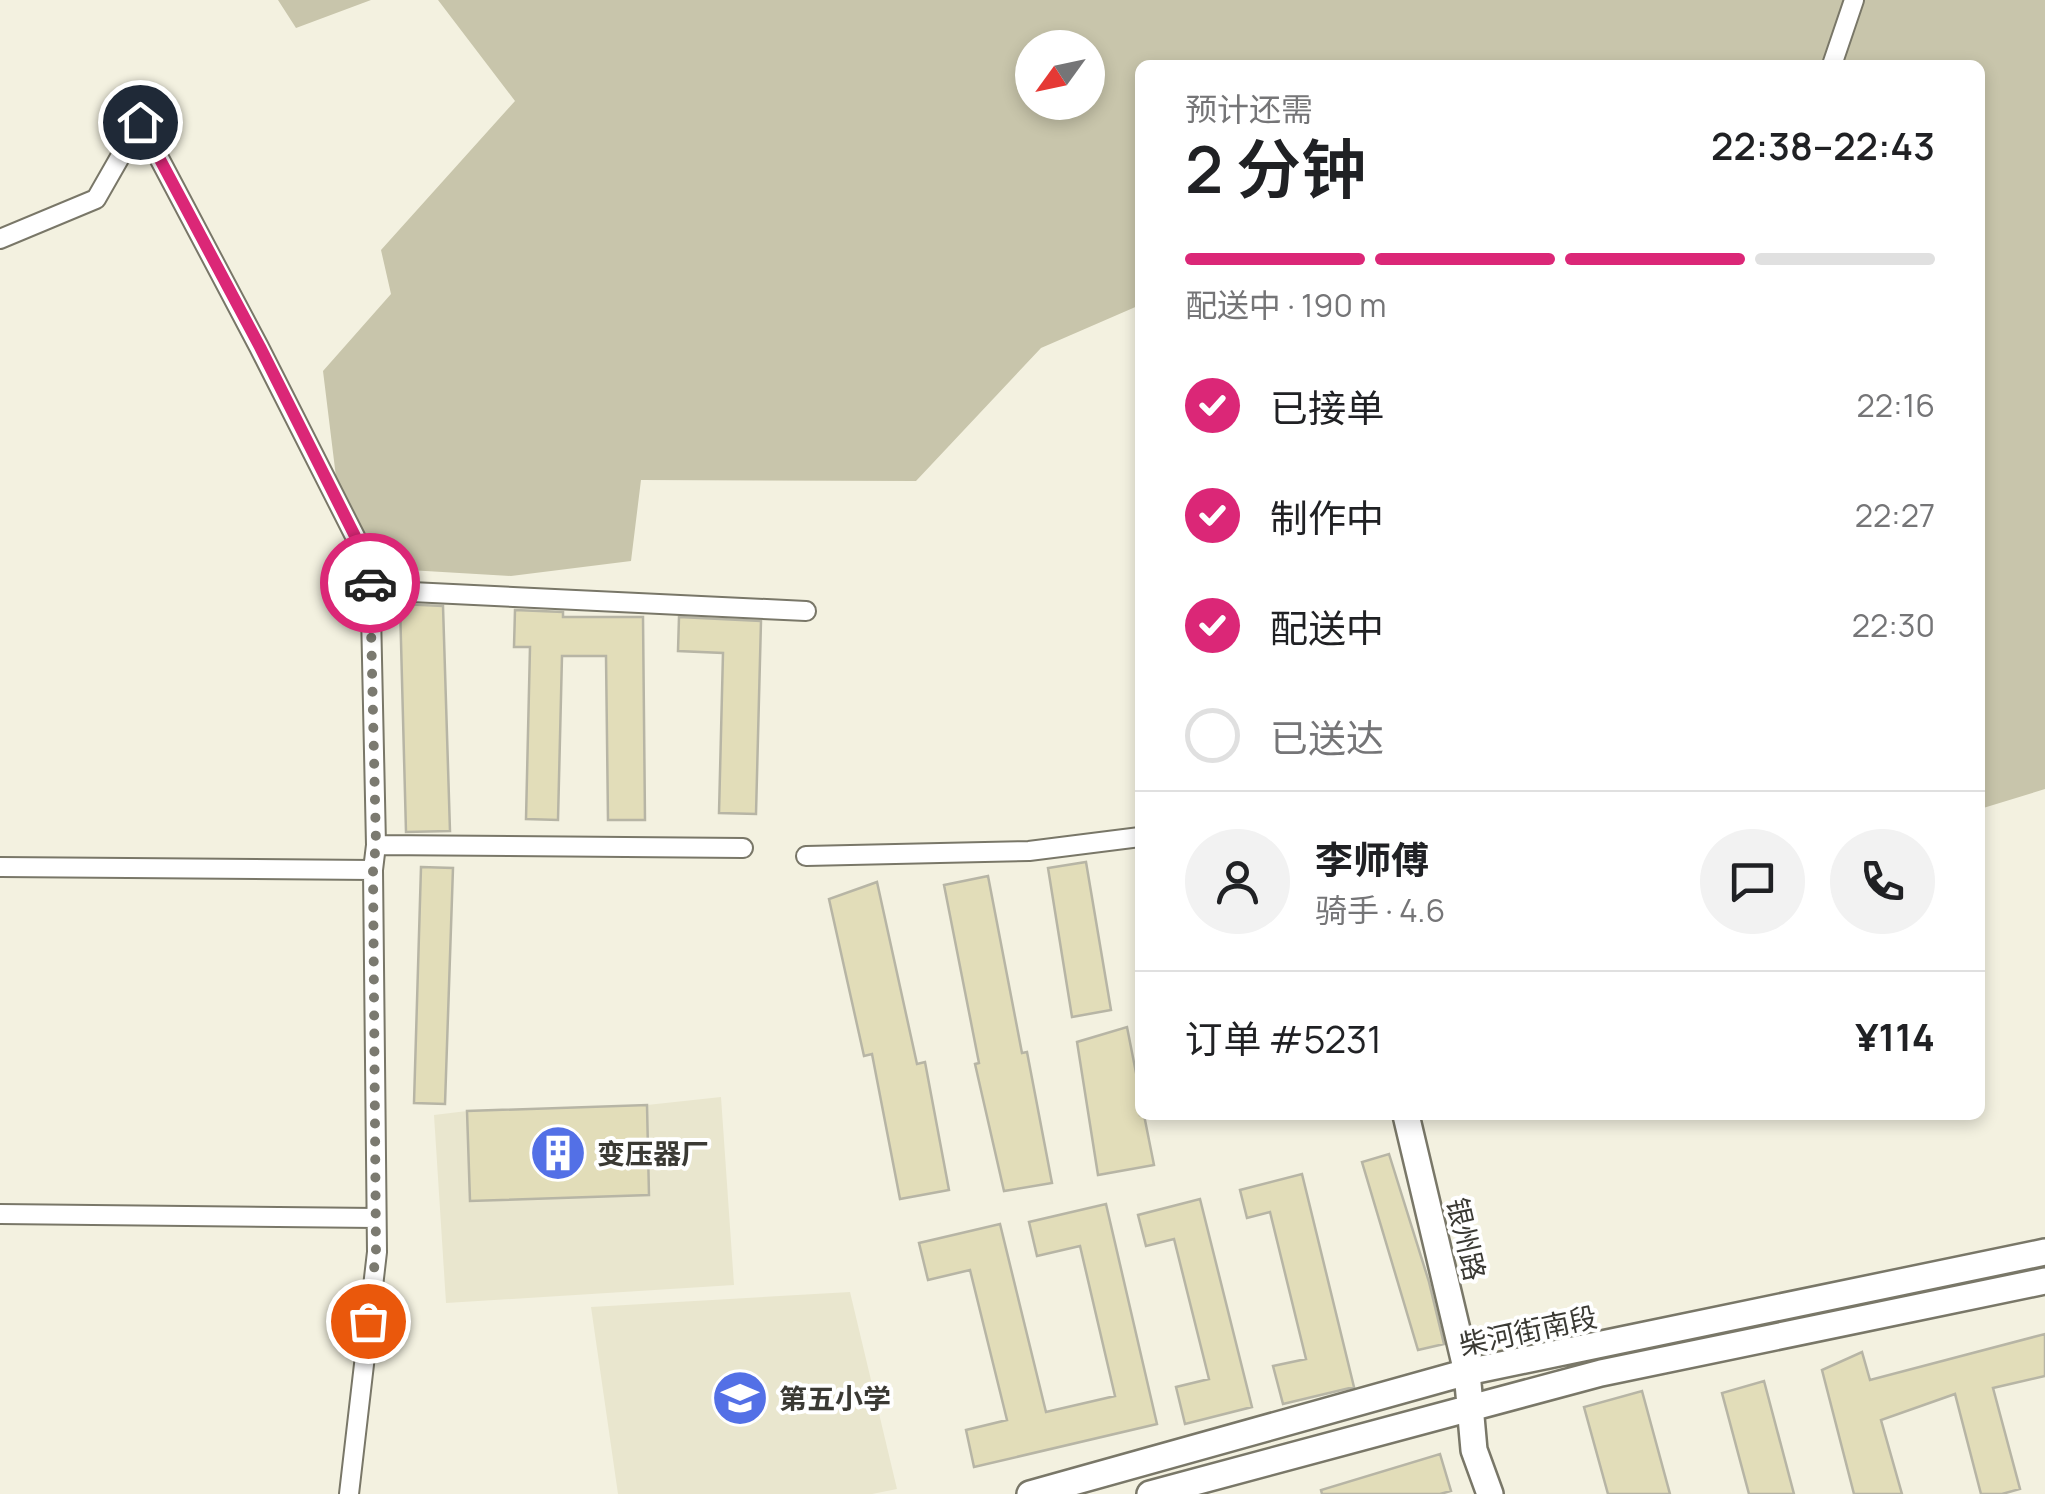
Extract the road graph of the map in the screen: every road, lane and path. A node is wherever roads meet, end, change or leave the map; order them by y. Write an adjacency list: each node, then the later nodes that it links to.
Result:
1 (1854, 0): 2 (street)
2 (1834, 60)
3 (0, 239): 4 (street)
4 (370, 590): 5 (street); 7 (street)
5 (806, 612)
6 (1135, 838): 9 (street)
7 (376, 844): 8 (street); 11 (street)
8 (743, 848)
9 (806, 856)
10 (0, 867): 11 (street)
11 (373, 870): 14 (street)
12 (1407, 1120): 17 (main road, 银州路)
13 (0, 1214): 14 (street)
14 (376, 1218): 19 (street)
15 (2045, 1252): 17 (main road, 柴河街南段)
16 (2045, 1281): 18 (main road, 柴河街南段)
17 (1467, 1372): 18 (main road, 银州路); 20 (main road, 柴河街南段)
18 (1470, 1408): 21 (main road, 柴河街南段); 22 (main road, 银州路)
19 (348, 1494)
20 (1030, 1494)
21 (1150, 1494)
22 (1490, 1494)

